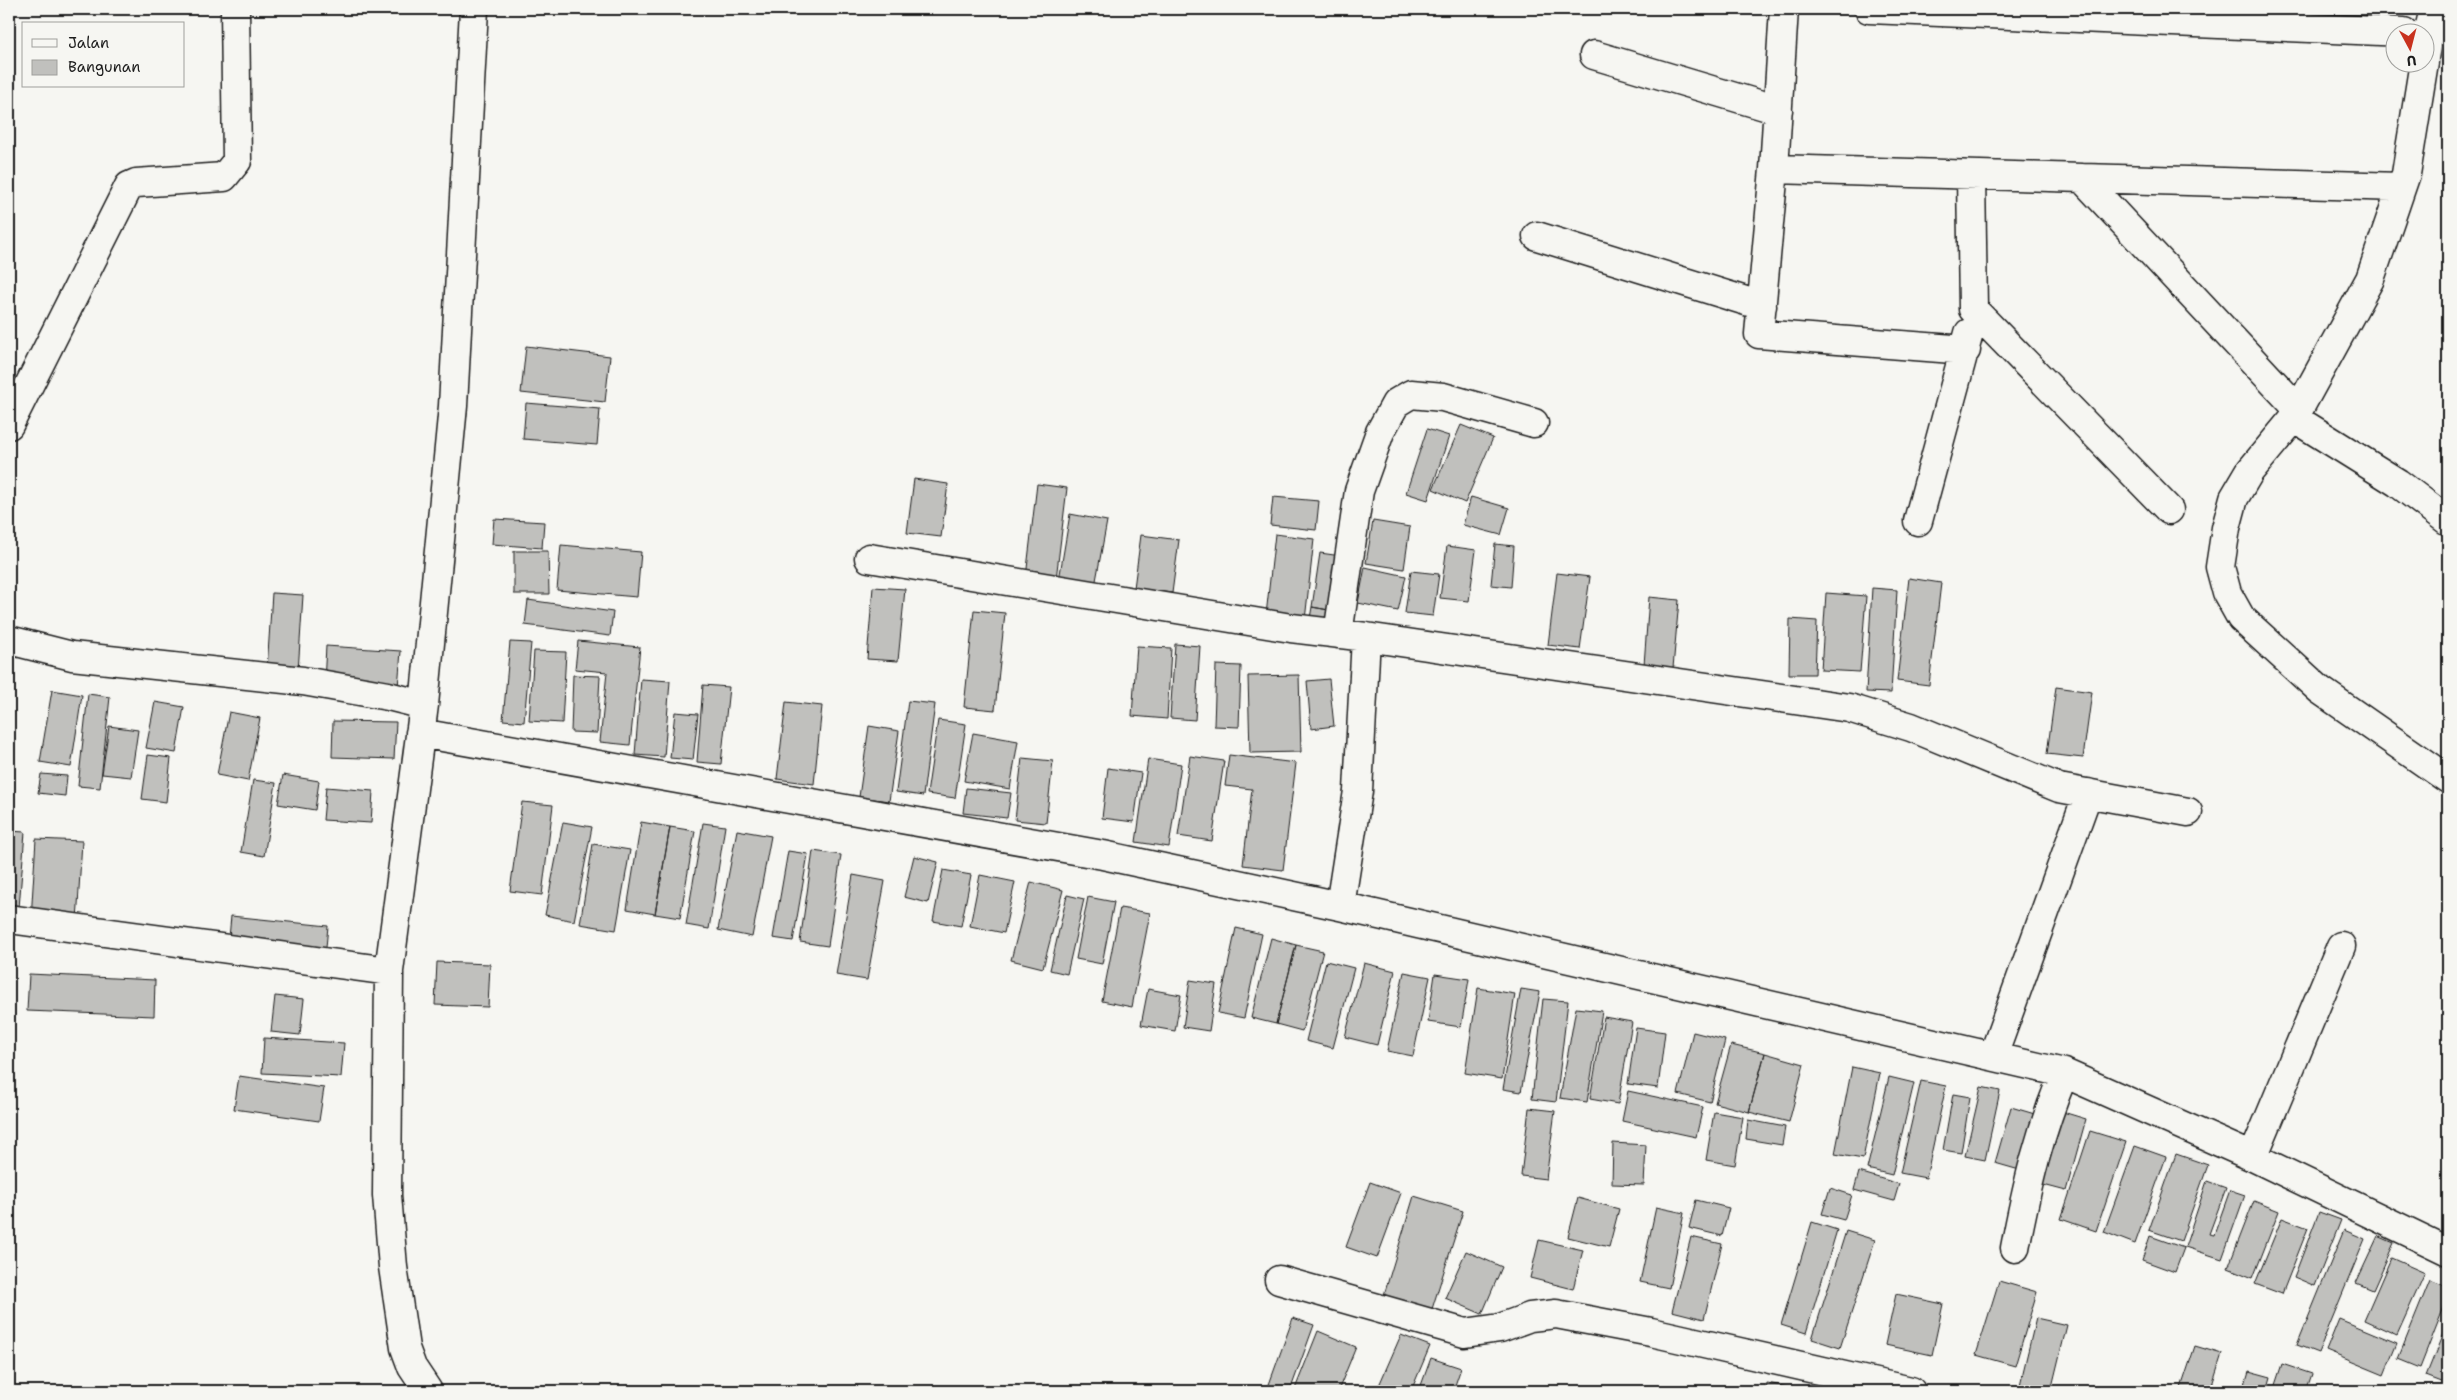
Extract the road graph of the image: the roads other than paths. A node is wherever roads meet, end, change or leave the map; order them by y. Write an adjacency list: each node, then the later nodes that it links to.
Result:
1 (235, 9): 19 (street)
2 (474, 9): 27 (street)
3 (1784, 9): 8 (street)
4 (1869, 9): 5 (street)
5 (2384, 31)
6 (1594, 55): 8 (street)
7 (2422, 72): 12 (street)
8 (1778, 110): 9 (street)
9 (1774, 169): 10 (street); 14 (street)
10 (1971, 175): 11 (street); 15 (street)
11 (2082, 178): 12 (street); 17 (street)
12 (2402, 187): 17 (street)
13 (1538, 236): 14 (street)
14 (1762, 306): 16 (street)
15 (1973, 309): 16 (street); 20 (street)
16 (1966, 350): 21 (street)
17 (2296, 414): 22 (street); 29 (street)
18 (1534, 423): 24 (street)
19 (9, 425)
20 (2169, 510)
21 (1918, 521)
22 (2448, 521)
23 (869, 558): 24 (street)
24 (1338, 634): 25 (street)
25 (1366, 637): 30 (street); 32 (street)
26 (9, 640): 27 (street)
27 (424, 705): 28 (street)
28 (420, 734): 32 (street); 35 (street)
29 (2448, 779)
30 (2088, 793): 31 (street); 36 (street)
31 (2188, 812)
32 (1340, 906): 36 (street)
33 (9, 919): 35 (street)
34 (2342, 946): 38 (street)
35 (389, 971): 43 (street)
36 (1993, 1056): 37 (street)
37 (2064, 1073): 38 (street); 39 (street)
38 (2253, 1156): 40 (street)
39 (2015, 1248)
40 (2448, 1251)
41 (1279, 1280): 42 (street)
42 (1897, 1390)
43 (428, 1391)

